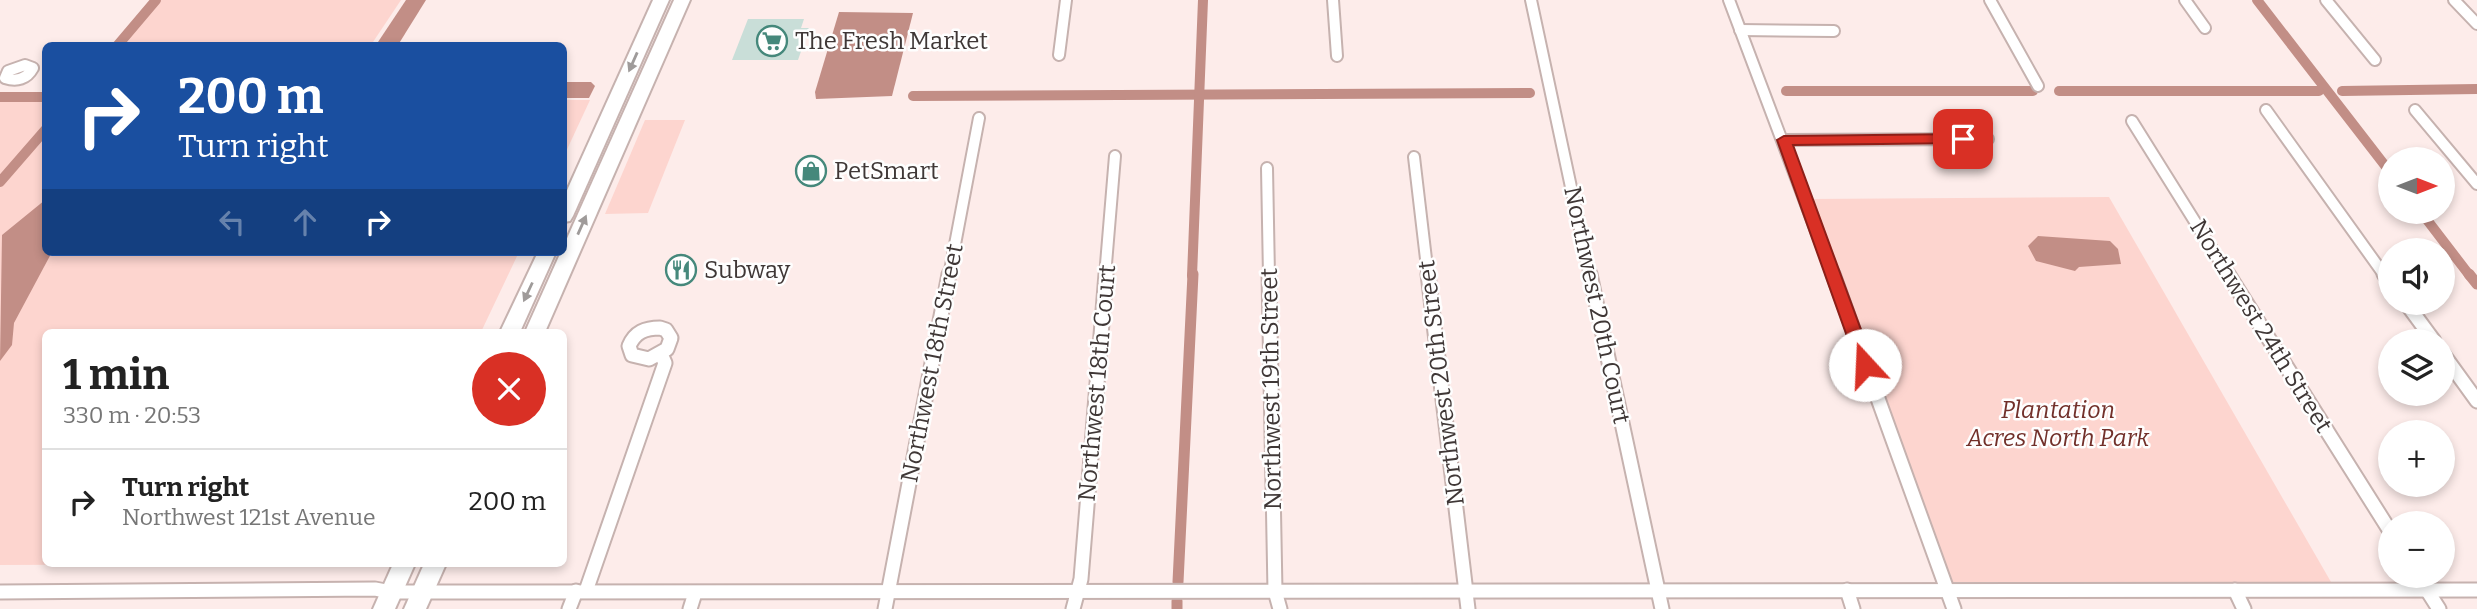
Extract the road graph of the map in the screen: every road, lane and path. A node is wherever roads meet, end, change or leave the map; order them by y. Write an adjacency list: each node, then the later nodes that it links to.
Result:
1 (661, 0): 29 (highway, one-way to 29)
2 (682, 0): 33 (highway, one-way to 2)
3 (1066, 0): 15 (street)
4 (1333, 0): 16 (street)
5 (1531, 0): 40 (street, Northwest 20th Court)
6 (1729, 0): 13 (street)
7 (1990, 0): 18 (street)
8 (2185, 0): 12 (street)
9 (2326, 0): 17 (street)
10 (2454, 0): 11 (street)
11 (2477, 24)
12 (2205, 28)
13 (1740, 30): 14 (street); 24 (street)
14 (1834, 31)
15 (1059, 55)
16 (1337, 57)
17 (2375, 60)
18 (2038, 86)
19 (2266, 110): 31 (street)
20 (2415, 110): 28 (street)
21 (979, 118): 48 (street, Northwest 18th Street)
22 (2132, 121): 37 (street, Northwest 24th Street)
23 (1988, 139): 24 (street)
24 (1784, 140): 42 (street)
25 (1115, 156): 49 (street, Northwest 18th Court)
26 (1414, 157): 51 (street, Northwest 20th Street)
27 (1267, 168): 50 (street, Northwest 19th Street)
28 (2477, 184)
29 (567, 208)
30 (545, 256): 32 (highway, one-way to 32)
31 (2378, 265)
32 (511, 329)
33 (536, 329)
34 (662, 354): 46 (street)
35 (2455, 371): 36 (street)
36 (2477, 401)
37 (2378, 512)
38 (403, 567): 53 (highway)
39 (434, 567): 54 (highway)
40 (1658, 590): 41 (street); 51 (street); 61 (street, Northwest 20th Court)
41 (1847, 590): 42 (street); 62 (street)
42 (1947, 590): 43 (street); 63 (street)
43 (2235, 590): 44 (street); 64 (street)
44 (2427, 590): 45 (street); 65 (street)
45 (2477, 590)
46 (581, 591): 52 (street); 54 (street); 55 (street)
47 (0, 592): 53 (street)
48 (888, 592): 49 (street); 52 (street); 57 (street, Northwest 18th Street)
49 (1077, 592): 50 (street); 58 (street, Northwest 18th Court)
50 (1275, 592): 51 (street); 59 (street, Northwest 19th Street)
51 (1466, 592): 60 (street, Northwest 20th Street)
52 (695, 593): 56 (street)
53 (388, 600): 54 (street)
54 (419, 600)
55 (569, 609)
56 (691, 609)
57 (885, 609)
58 (1073, 609)
59 (1280, 609)
60 (1468, 609)
61 (1662, 609)
62 (1853, 609)
63 (1954, 609)
64 (2244, 609)
65 (2439, 609)

